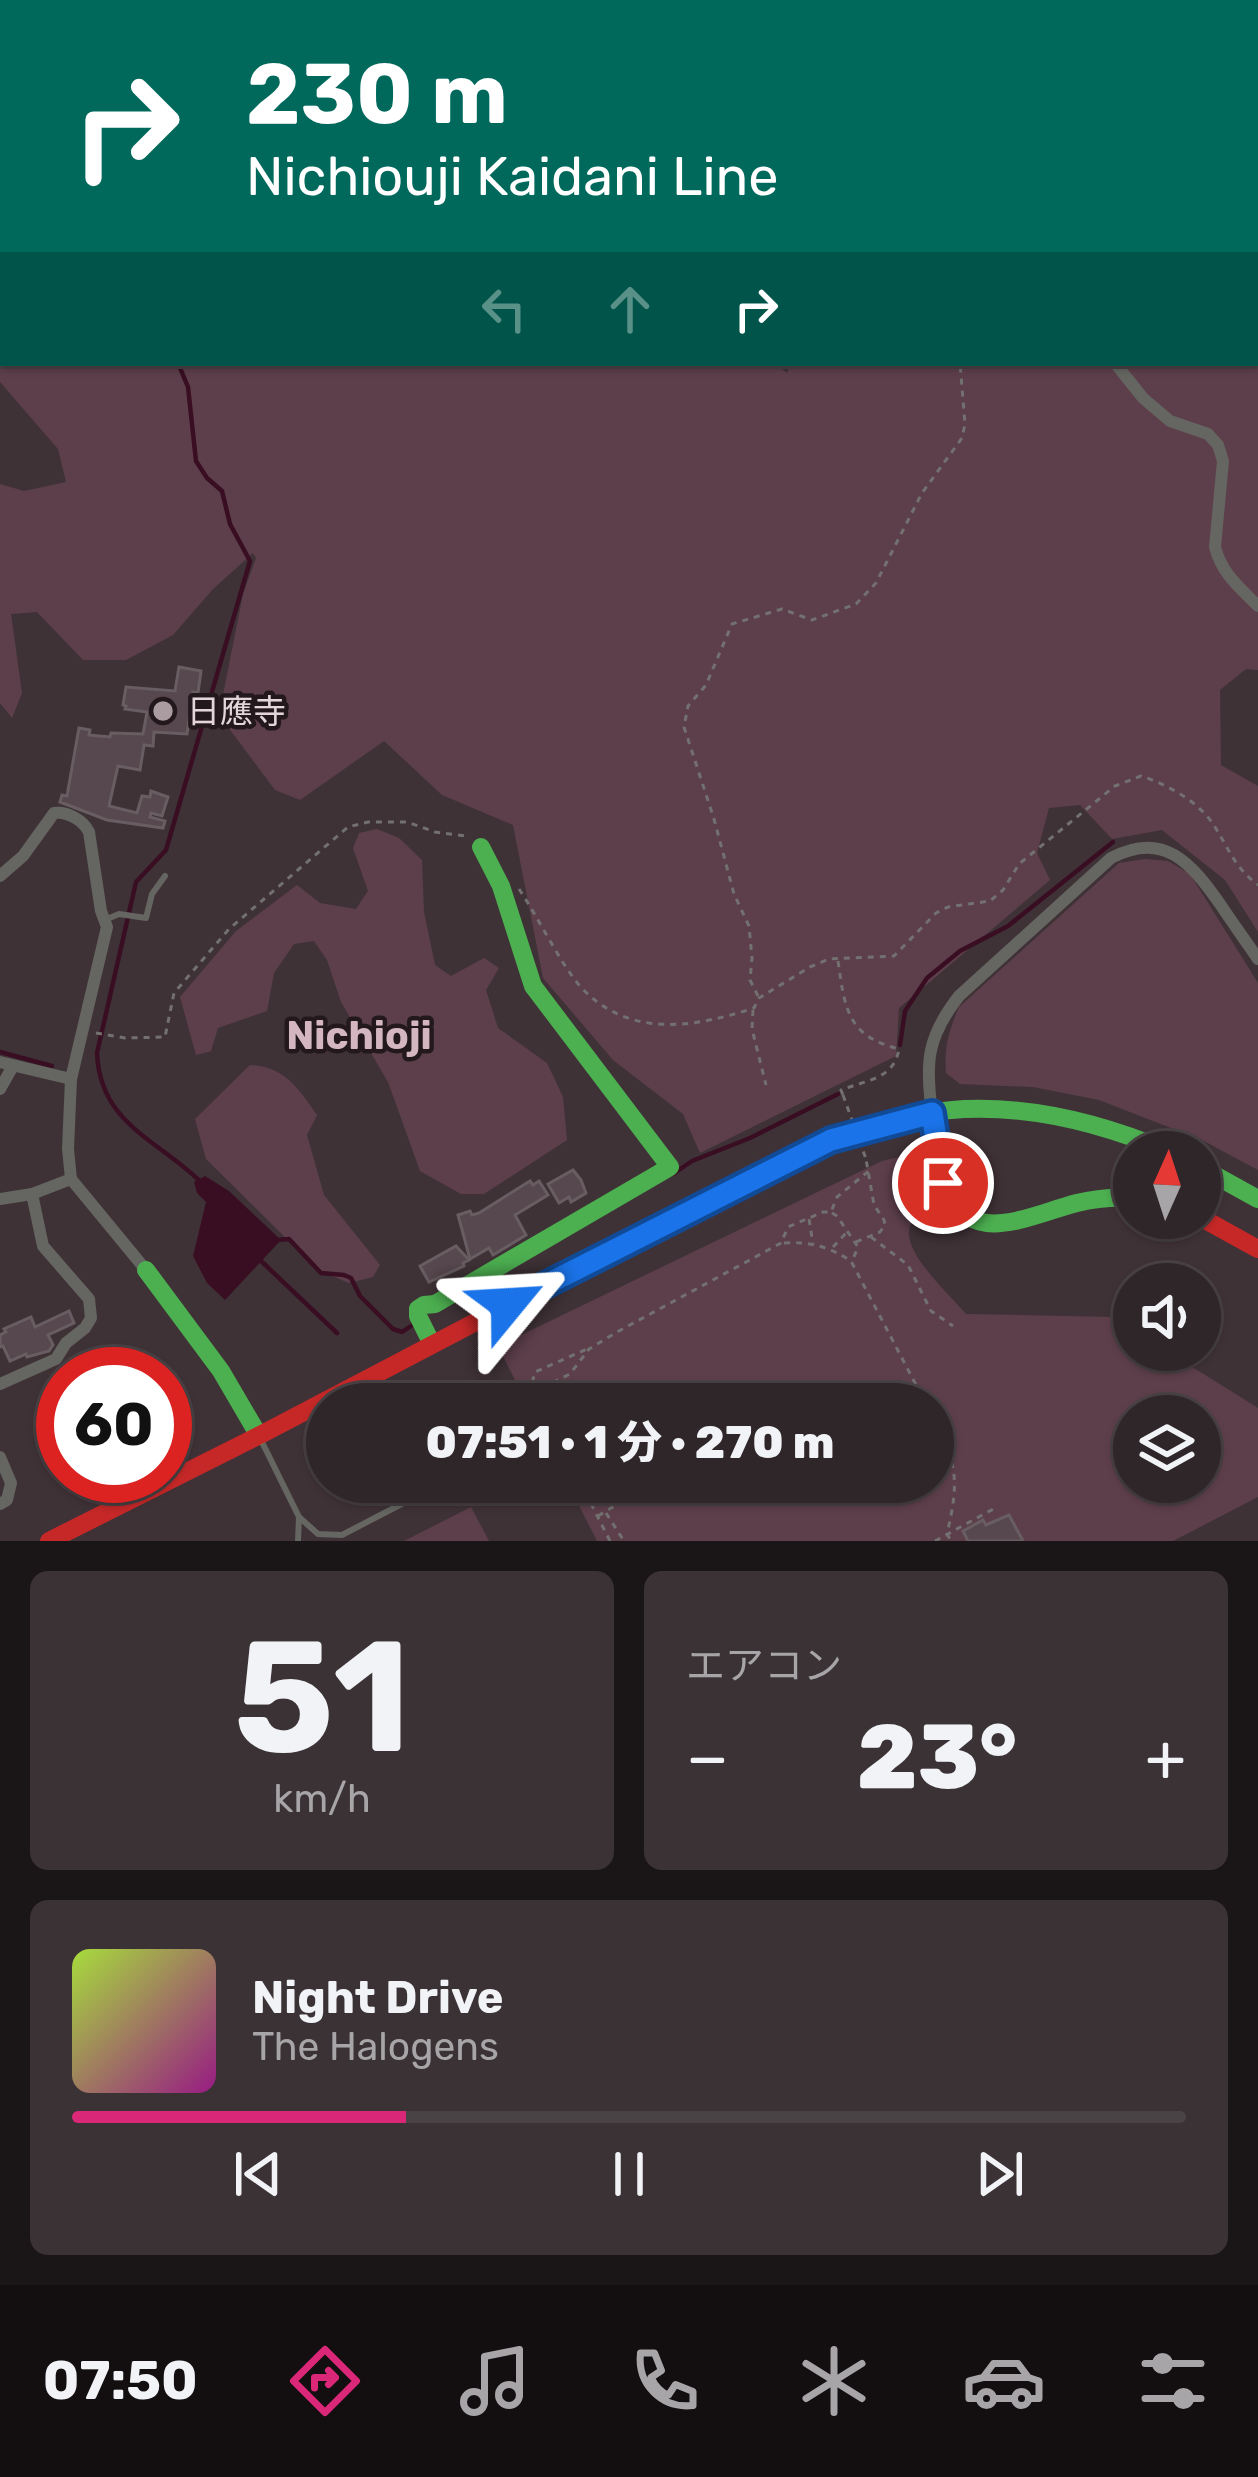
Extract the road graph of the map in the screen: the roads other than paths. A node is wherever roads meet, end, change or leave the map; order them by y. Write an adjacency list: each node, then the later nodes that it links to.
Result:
1 (1116, 366): 2 (street)
2 (1258, 607)
3 (481, 847): 22 (main road)
4 (0, 876): 6 (street)
5 (165, 876): 6 (lane)
6 (105, 921): 9 (street)
7 (1258, 959): 11 (street)
8 (7, 1064): 9 (street); 10 (street)
9 (71, 1079): 13 (street)
10 (0, 1089)
11 (932, 1113): 12 (main road); 18 (main road); 22 (main road)
12 (1118, 1131)
13 (71, 1179): 15 (street); 21 (street)
14 (1221, 1179): 17 (main road)
15 (32, 1194): 16 (street); 23 (street)
16 (0, 1199)
17 (1258, 1199)
18 (1113, 1200)
19 (1221, 1229): 20 (main road)
20 (1258, 1250)
21 (146, 1270): 24 (main road)
22 (432, 1343): 24 (main road)
23 (0, 1384)
24 (259, 1436): 28 (lane); 29 (main road)
25 (0, 1456): 27 (street)
26 (404, 1503): 28 (lane)
27 (0, 1504)
28 (298, 1517): 30 (lane)
29 (49, 1541)
30 (298, 1541)

